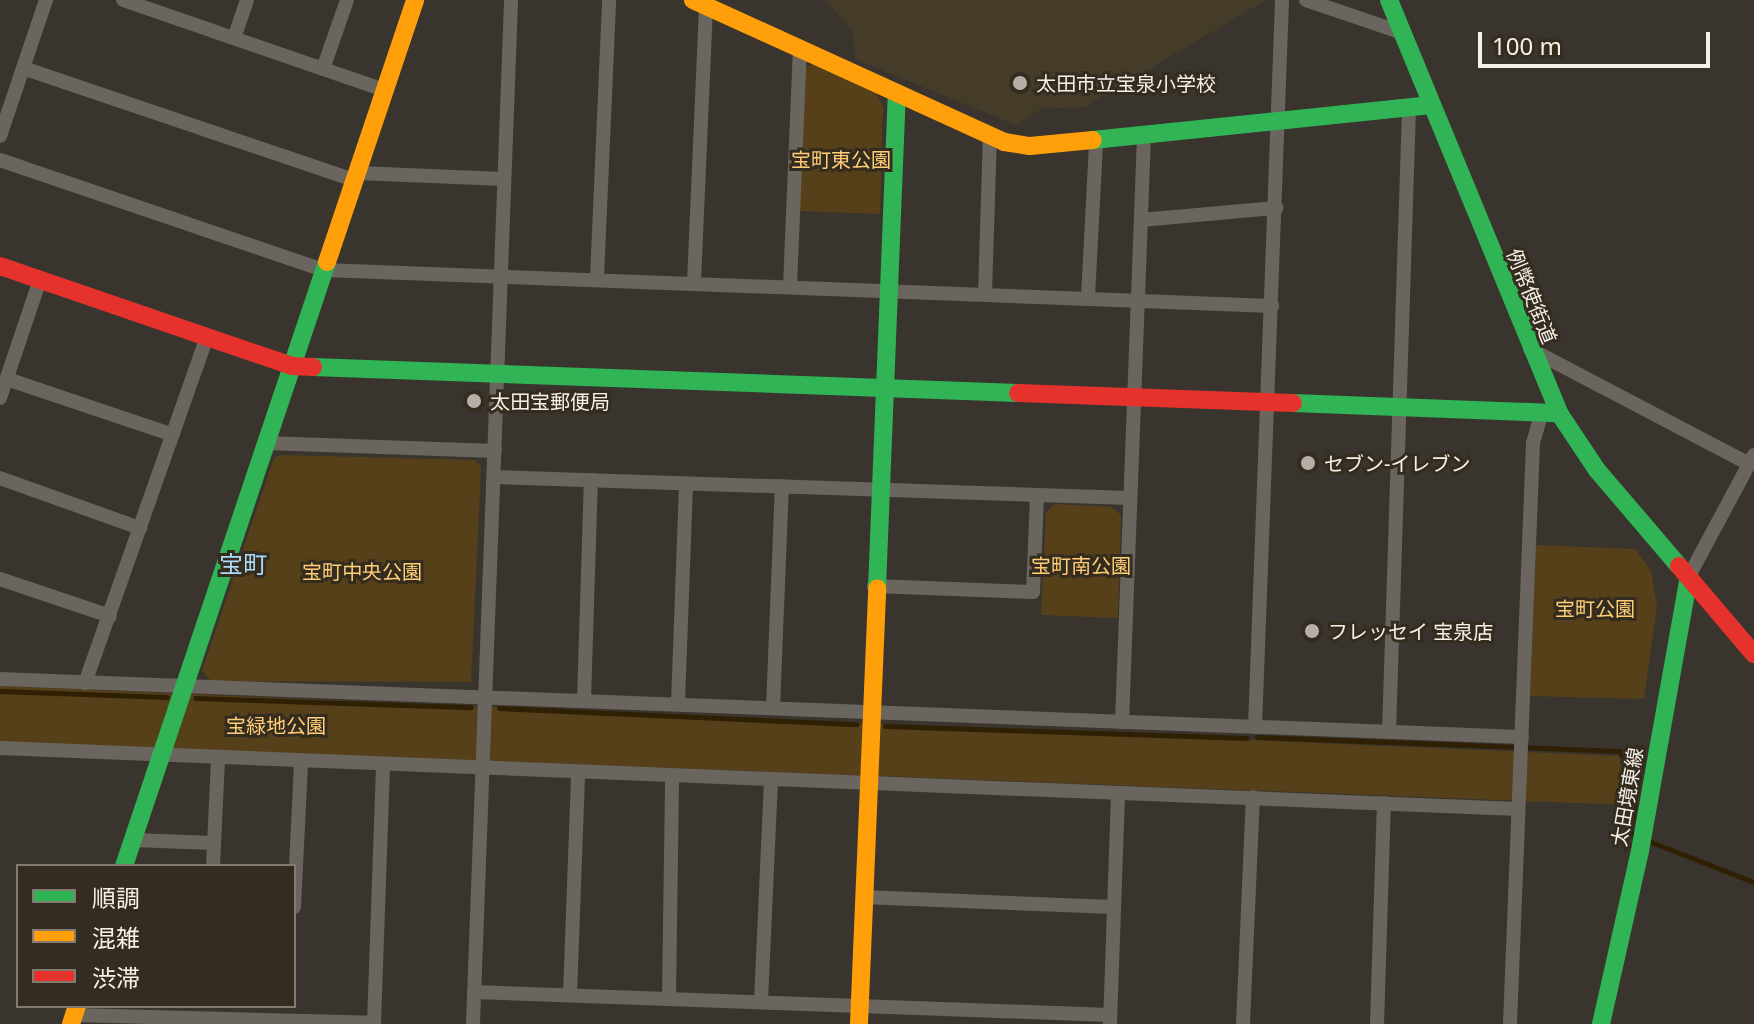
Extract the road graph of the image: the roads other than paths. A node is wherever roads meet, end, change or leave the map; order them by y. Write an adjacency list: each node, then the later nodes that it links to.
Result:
1 (46, 0): 16 (street)
2 (123, 0): 12 (street)
3 (247, 0): 14 (street)
4 (347, 0): 17 (street)
5 (415, 0): 18 (street)
6 (511, 0): 29 (street)
7 (609, 0): 35 (street)
8 (1282, 0): 22 (street)
9 (1306, 0): 13 (street)
10 (1389, 0): 13 (street, 例幣使街道)
11 (700, 3): 15 (street); 37 (street)
12 (145, 4): 14 (street)
13 (1403, 33): 20 (street, 例幣使街道)
14 (234, 38): 17 (street)
15 (800, 49): 19 (street); 38 (street)
16 (23, 68): 24 (street); 28 (street)
17 (323, 69): 18 (street)
18 (384, 90): 28 (street)
19 (897, 95): 23 (street); 39 (street)
20 (1431, 105): 21 (street); 45 (street, 例幣使街道)
21 (1409, 108): 22 (street); 53 (street)
22 (1280, 123): 25 (street); 30 (street)
23 (990, 135): 26 (street); 40 (street)
24 (0, 136)
25 (1144, 137): 26 (street); 31 (street)
26 (1096, 143): 41 (street)
27 (0, 160): 33 (street)
28 (356, 177): 29 (street); 33 (street)
29 (504, 179): 34 (street)
30 (1276, 208): 31 (street); 43 (street)
31 (1141, 220): 42 (street)
32 (0, 266): 36 (street)
33 (324, 270): 34 (street); 46 (street)
34 (500, 275): 35 (street); 47 (street)
35 (597, 278): 37 (street)
36 (40, 280): 44 (street); 48 (street)
37 (694, 282): 38 (street)
38 (790, 286): 39 (street)
39 (887, 290): 40 (street); 49 (street)
40 (985, 293): 41 (street)
41 (1088, 297): 42 (street)
42 (1138, 299): 43 (street); 51 (street)
43 (1272, 306): 52 (street)
44 (207, 337): 46 (street); 55 (street)
45 (1530, 349): 54 (street, 例幣使街道); 58 (street)
46 (292, 366): 47 (street); 56 (street)
47 (496, 376): 49 (street); 57 (street)
48 (7, 379): 50 (street); 55 (street)
49 (882, 388): 51 (street); 64 (street)
50 (0, 398)
51 (1134, 399): 52 (street); 66 (street)
52 (1268, 404): 53 (street); 82 (street)
53 (1402, 409): 54 (street); 83 (street)
54 (1550, 414): 68 (street, 例幣使街道); 84 (street)
55 (173, 435): 67 (street)
56 (266, 443): 57 (street); 75 (street)
57 (495, 451): 59 (street)
58 (1752, 459): 68 (street)
59 (494, 477): 61 (street); 76 (street)
60 (0, 478): 67 (street)
61 (591, 480): 62 (street); 77 (street)
62 (686, 483): 63 (street); 78 (street)
63 (782, 486): 64 (street); 79 (street)
64 (878, 489): 65 (street); 70 (street)
65 (1037, 495): 66 (street); 70 (street)
66 (1130, 498): 81 (street)
67 (140, 528): 71 (street)
68 (1689, 576): 72 (street, 例幣使街道); 120 (street, 太田境東線)
69 (0, 579): 71 (street)
70 (874, 586): 80 (street)
71 (110, 616): 74 (street)
72 (1754, 654)
73 (0, 679): 74 (street)
74 (85, 683): 75 (street)
75 (184, 688): 76 (street); 86 (street)
76 (486, 697): 77 (street); 90 (street)
77 (584, 700): 78 (street)
78 (678, 703): 79 (street)
79 (773, 708): 80 (street)
80 (872, 711): 81 (street); 94 (street)
81 (1122, 722): 82 (street)
82 (1255, 727): 83 (street)
83 (1389, 732): 84 (street)
84 (1522, 737): 98 (street)
85 (0, 748): 86 (street)
86 (162, 754): 87 (street); 99 (street)
87 (218, 758): 88 (street); 100 (street)
88 (301, 762): 89 (street); 103 (street)
89 (383, 765): 90 (street); 115 (street)
90 (481, 770): 91 (street); 106 (street)
91 (578, 774): 92 (street); 107 (street)
92 (672, 777): 93 (street); 108 (street)
93 (771, 781): 94 (street); 109 (street)
94 (869, 786): 95 (street); 104 (street)
95 (1118, 793): 96 (street); 105 (street)
96 (1253, 797): 97 (street); 117 (street)
97 (1384, 803): 98 (street); 118 (street)
98 (1518, 809): 119 (street)
99 (132, 840): 100 (street); 101 (street)
100 (214, 843): 102 (street)
101 (125, 864)
102 (213, 864)
103 (296, 866)
104 (863, 897): 105 (street); 113 (street)
105 (1114, 907): 114 (street)
106 (474, 992): 107 (street); 116 (street)
107 (570, 995): 108 (street)
108 (669, 999): 109 (street)
109 (761, 1001): 113 (street)
110 (206, 1013): 111 (street); 112 (street)
111 (289, 1014): 115 (street)
112 (74, 1015)
113 (859, 1015): 114 (street)
114 (1110, 1020)
115 (374, 1024)
116 (473, 1024)
117 (1243, 1024)
118 (1377, 1024)
119 (1510, 1024)
120 (1601, 1024)

